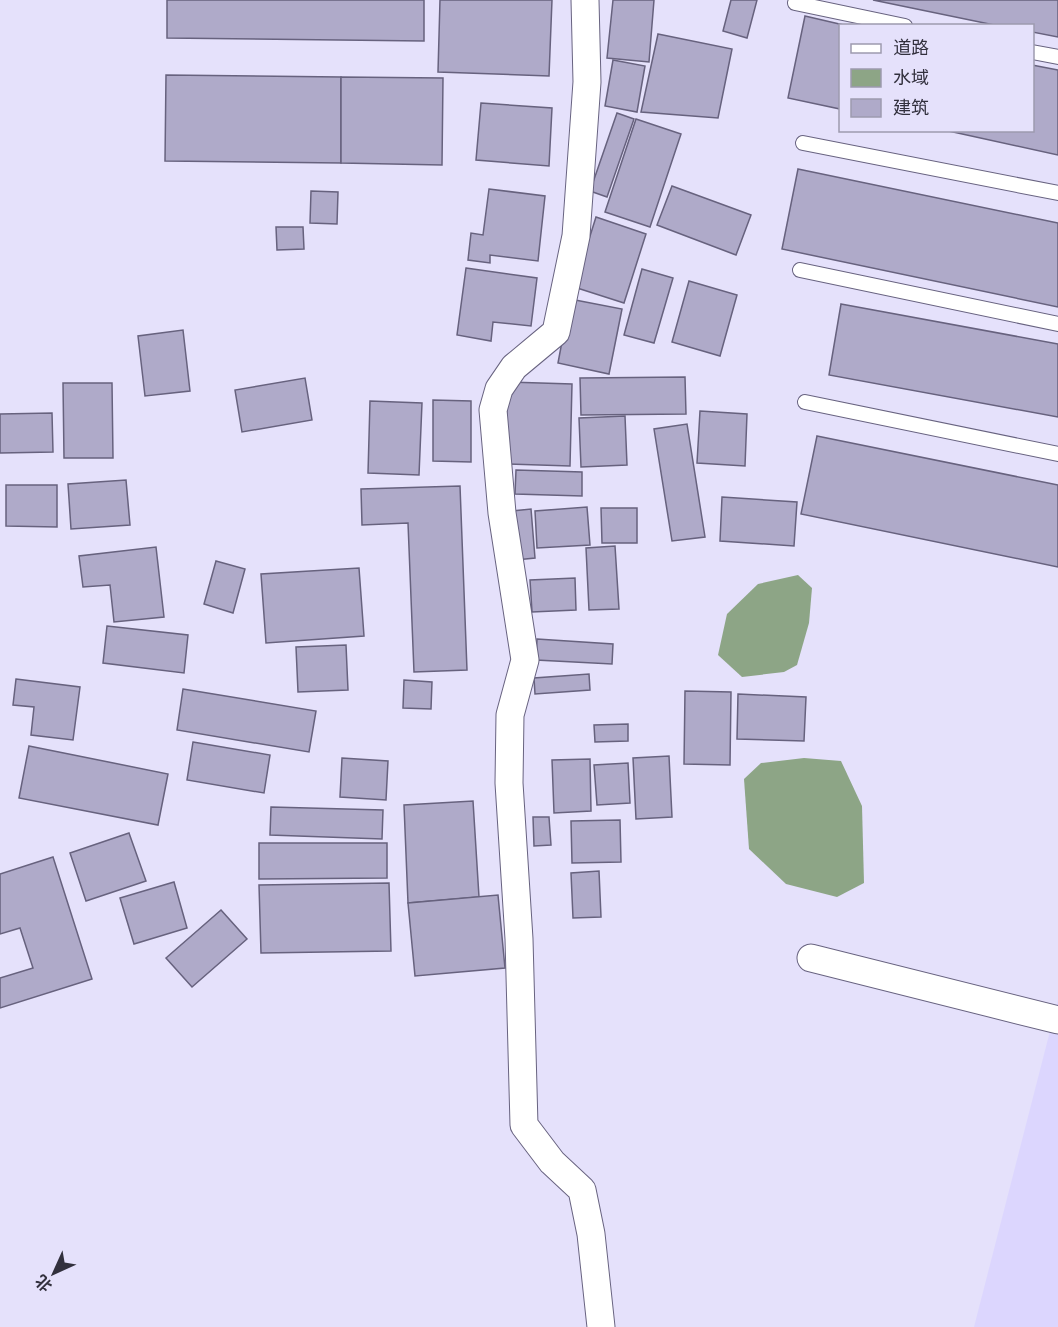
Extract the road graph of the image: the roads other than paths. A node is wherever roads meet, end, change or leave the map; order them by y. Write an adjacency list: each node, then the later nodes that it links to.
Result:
1 (585, 0): 14 (street)
2 (795, 3): 3 (lane)
3 (895, 24)
4 (1034, 52): 5 (lane)
5 (1058, 57)
6 (803, 143): 7 (lane)
7 (1058, 193)
8 (800, 270): 9 (lane)
9 (1058, 324)
10 (805, 402): 11 (lane)
11 (1058, 454)
12 (811, 958): 13 (street)
13 (1058, 1020)
14 (601, 1327)

